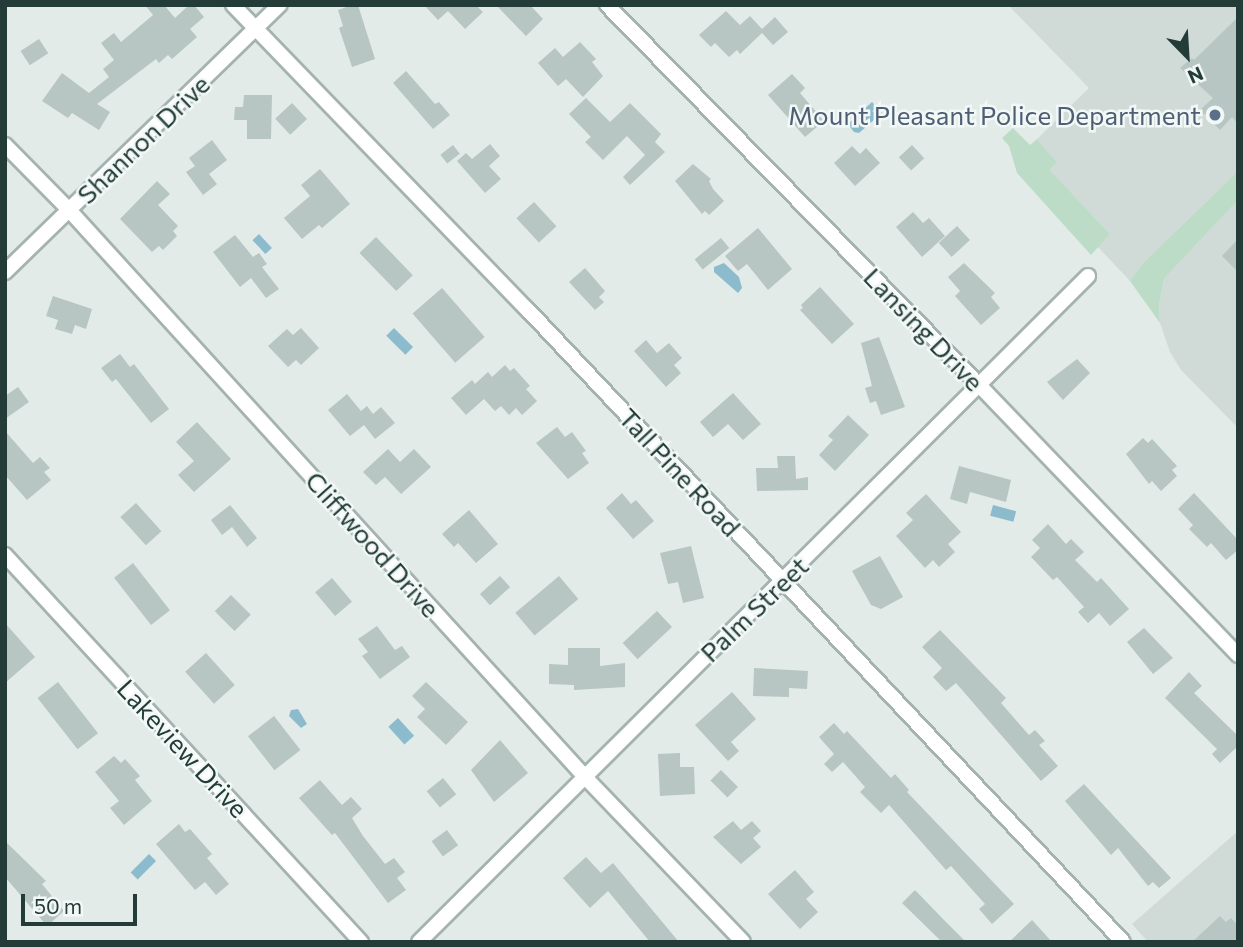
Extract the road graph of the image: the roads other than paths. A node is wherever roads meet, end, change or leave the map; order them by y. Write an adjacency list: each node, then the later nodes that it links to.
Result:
1 (233, 5): 4 (street, Tall Pine Road)
2 (280, 5): 4 (street, Shannon Drive)
3 (607, 5): 9 (street, Lansing Drive)
4 (256, 29): 6 (street, Shannon Drive); 11 (street, Tall Pine Road)
5 (5, 145): 6 (street, Cliffwood Drive)
6 (70, 211): 7 (street, Shannon Drive); 13 (street, Cliffwood Drive)
7 (5, 272)
8 (1088, 276): 9 (street, Palm Street)
9 (979, 385): 11 (street, Palm Street); 12 (street, Lansing Drive)
10 (5, 555): 14 (street, Lakeview Drive)
11 (783, 581): 13 (street, Palm Street); 17 (street, Tall Pine Road)
12 (1238, 655)
13 (585, 777): 15 (street, Palm Street); 16 (street, Cliffwood Drive)
14 (361, 942)
15 (419, 942)
16 (743, 942)
17 (1123, 942)

